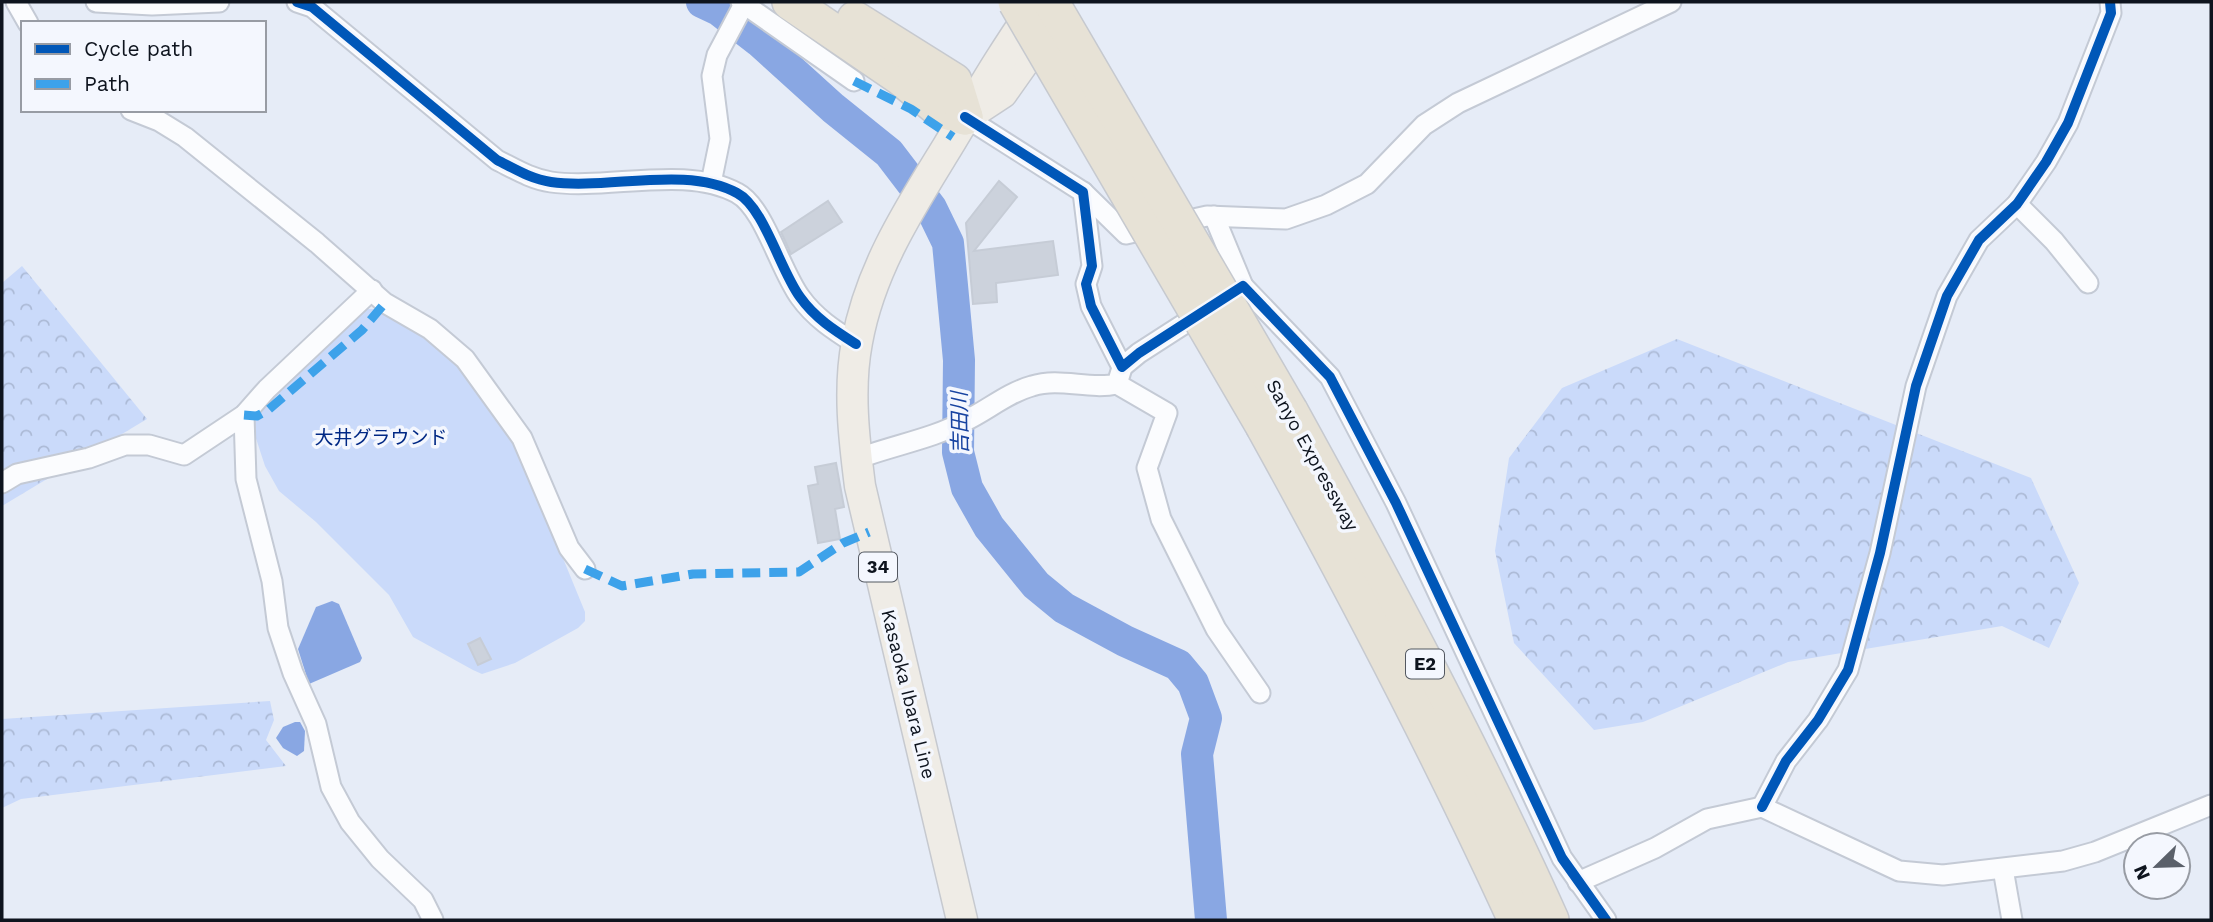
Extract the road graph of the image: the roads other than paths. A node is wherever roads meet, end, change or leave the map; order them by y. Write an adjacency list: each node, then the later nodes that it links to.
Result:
1 (16, 2): 15 (street)
2 (96, 2): 3 (street)
3 (219, 2)
4 (297, 2): 19 (street)
5 (790, 2): 18 (highway)
6 (829, 2): 18 (highway)
7 (994, 2): 23 (highway, bridge)
8 (1016, 2): 23 (highway, Sanyo Expressway / E2, bridge)
9 (1039, 2): 18 (main road, Kasaoka Ibara Line / 34)
10 (1051, 2): 30 (highway, Sanyo Expressway / E2, bridge)
11 (1066, 2): 18 (main road, Kasaoka Ibara Line / 34)
12 (1671, 2): 22 (street)
13 (2110, 2): 21 (street)
14 (742, 5): 16 (street); 19 (street)
15 (27, 21)
16 (854, 81)
17 (136, 112): 26 (street)
18 (965, 117): 20 (street); 27 (main road, Kasaoka Ibara Line / 34)
19 (711, 183): 27 (street)
20 (1083, 192): 22 (street); 28 (street)
21 (2017, 205): 24 (street); 36 (street)
22 (1214, 216): 25 (street)
23 (1166, 257): 30 (highway, Sanyo Expressway / E2, bridge)
24 (2088, 282)
25 (1243, 286): 28 (street); 38 (street)
26 (372, 290): 29 (street); 33 (street)
27 (856, 344): 31 (main road, Kasaoka Ibara Line / 34)
28 (1120, 376): 31 (street); 34 (street)
29 (244, 415): 32 (street); 39 (street)
30 (1277, 419): 41 (highway, Sanyo Expressway / E2); 42 (highway, Sanyo Expressway / E2)
31 (856, 455): 40 (main road, Kasaoka Ibara Line / 34)
32 (2, 483)
33 (585, 569)
34 (1260, 693)
35 (2211, 805): 37 (street)
36 (1762, 807): 37 (street); 38 (street)
37 (2003, 869): 44 (street)
38 (1578, 882): 43 (street)
39 (433, 920)
40 (962, 920)
41 (1516, 920)
42 (1551, 920)
43 (1606, 920)
44 (2012, 920)

